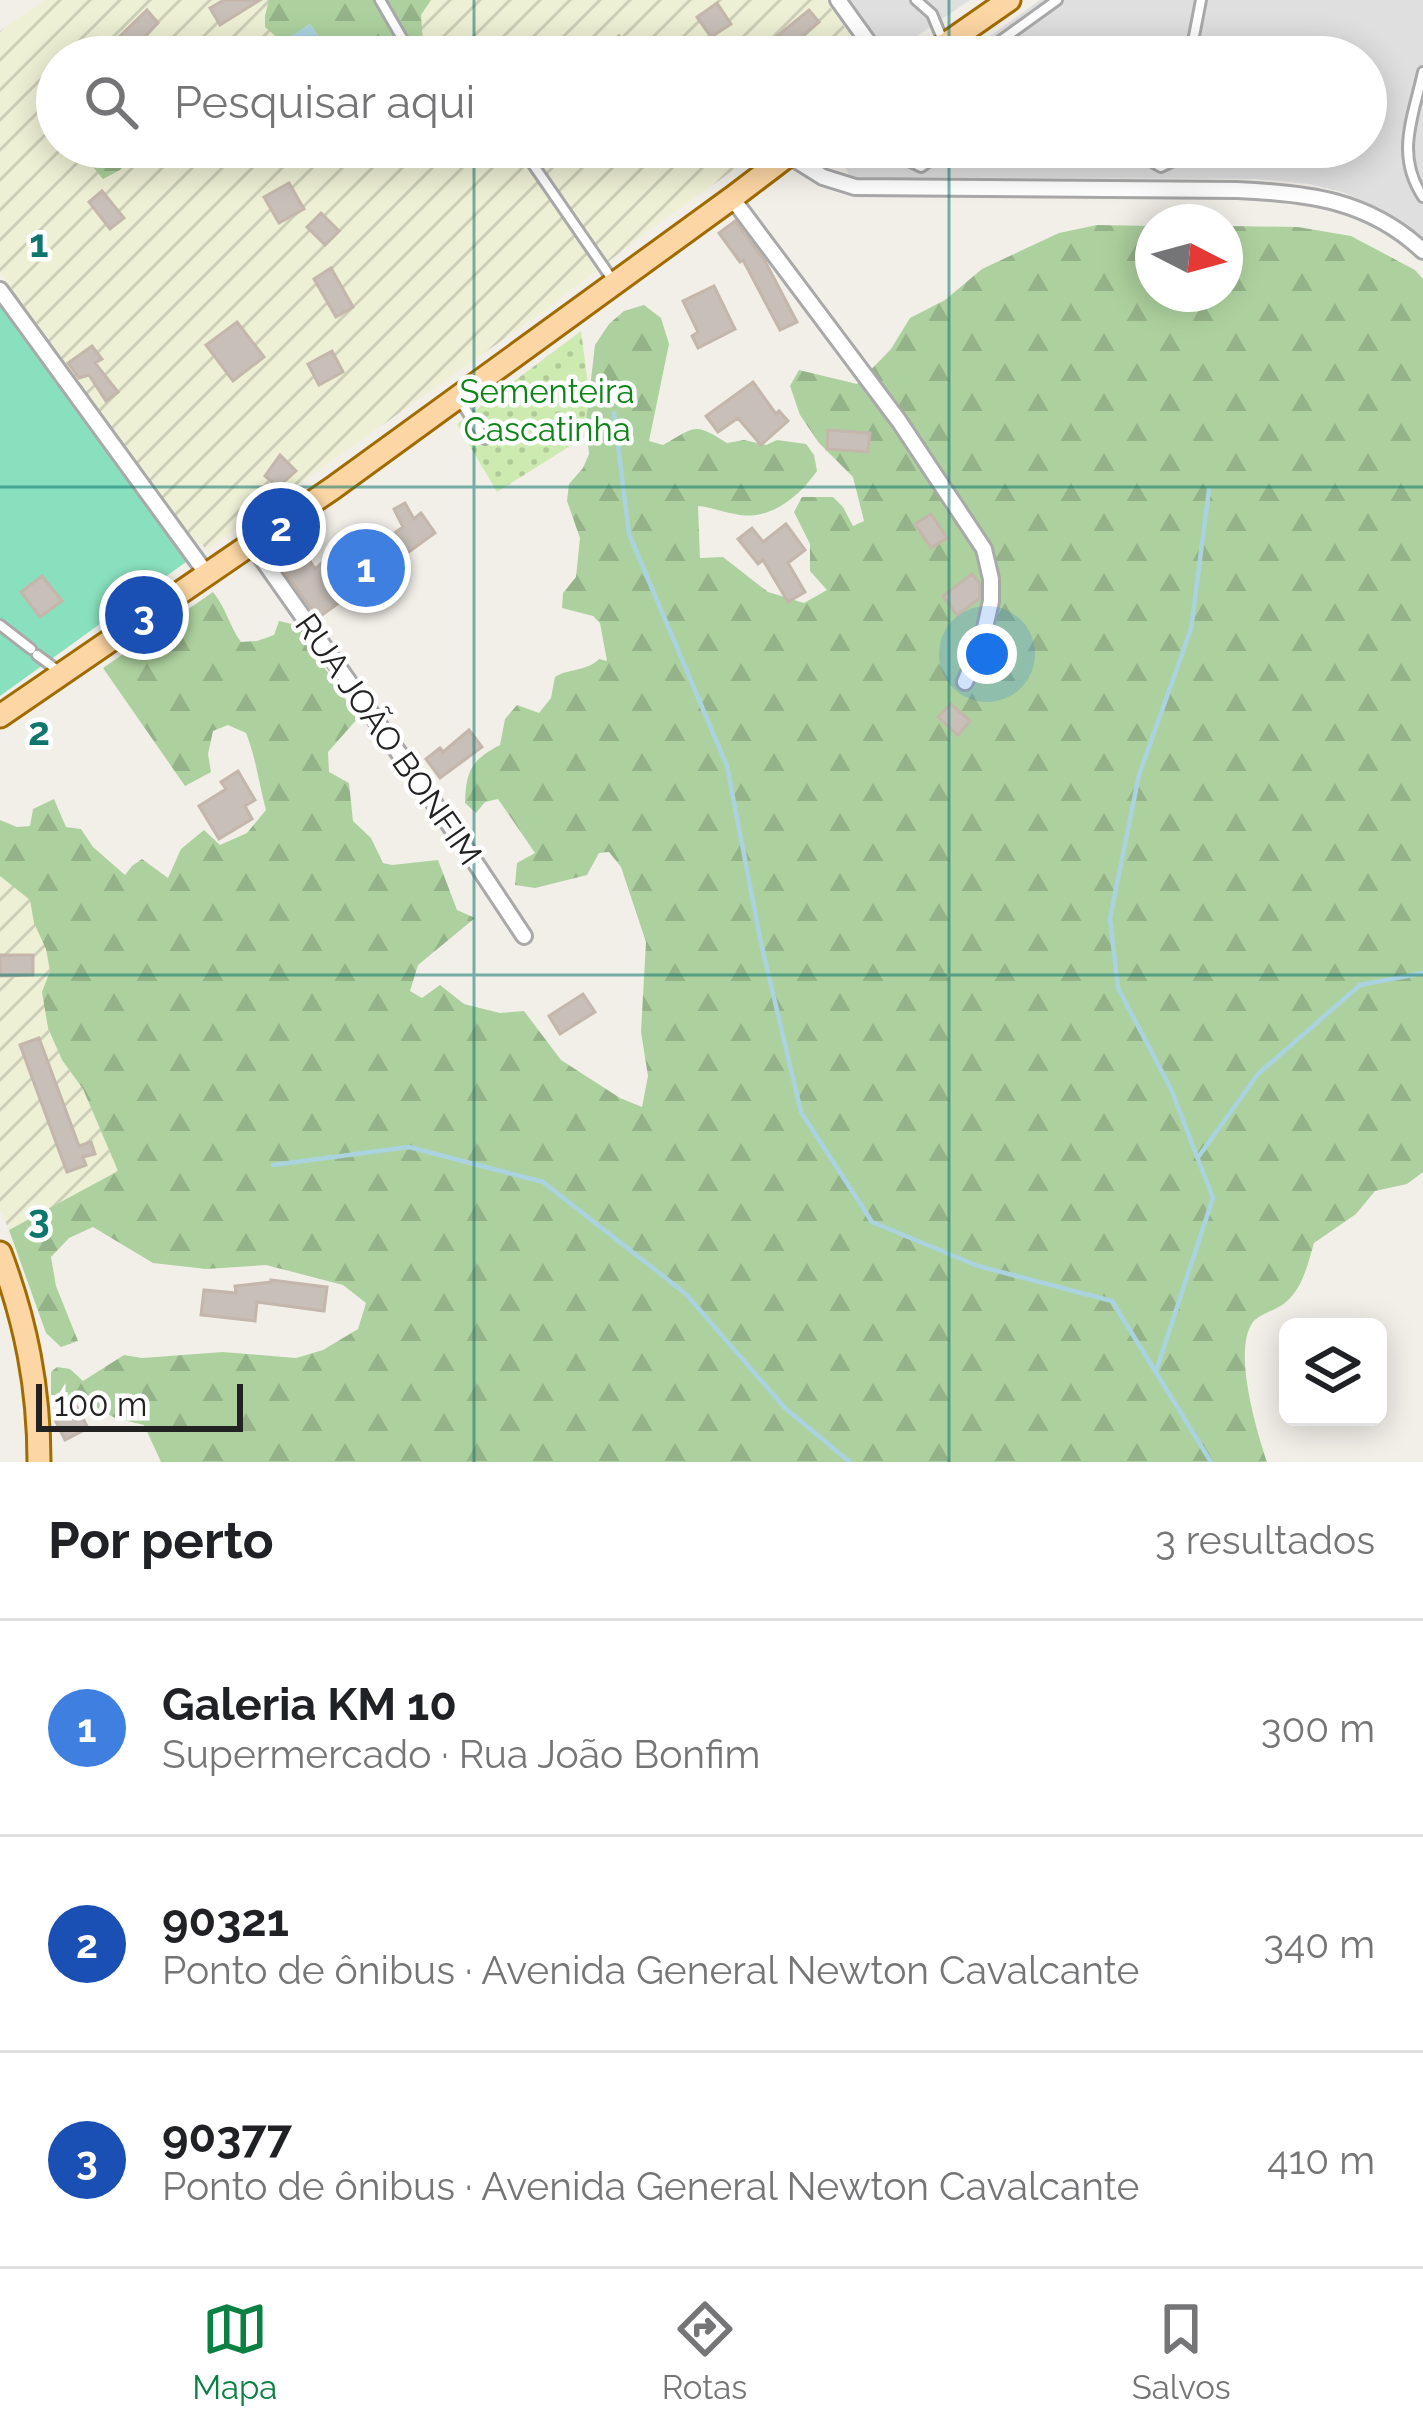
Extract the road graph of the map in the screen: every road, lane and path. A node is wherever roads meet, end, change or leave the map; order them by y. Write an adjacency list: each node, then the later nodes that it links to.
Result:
1 (380, 0): 7 (lane)
2 (838, 0): 8 (street)
3 (916, 0): 9 (lane)
4 (1010, 0): 10 (main road)
5 (1057, 0): 11 (lane)
6 (1201, 0): 12 (lane)
7 (401, 36)
8 (864, 36)
9 (934, 36)
10 (958, 36)
11 (1007, 36)
12 (1194, 36)
13 (1423, 72): 15 (lane)
14 (1420, 154): 15 (lane)
15 (1407, 158): 19 (lane)
16 (535, 168): 24 (lane)
17 (771, 168): 22 (main road)
18 (813, 168): 23 (street)
19 (1410, 177): 20 (lane); 21 (lane)
20 (1423, 177)
21 (1423, 197)
22 (732, 199): 24 (main road); 32 (street)
23 (1423, 251)
24 (614, 284): 26 (main road)
25 (0, 290): 29 (street)
26 (457, 397): 27 (lane); 28 (main road)
27 (485, 439)
28 (250, 543): 29 (main road); 34 (street, RUA JOÃO BONFIM)
29 (206, 573): 31 (main road)
30 (0, 625): 31 (lane)
31 (62, 674): 33 (main road)
32 (965, 682)
33 (0, 716)
34 (524, 936)
35 (0, 1253): 36 (main road)
36 (39, 1462)

